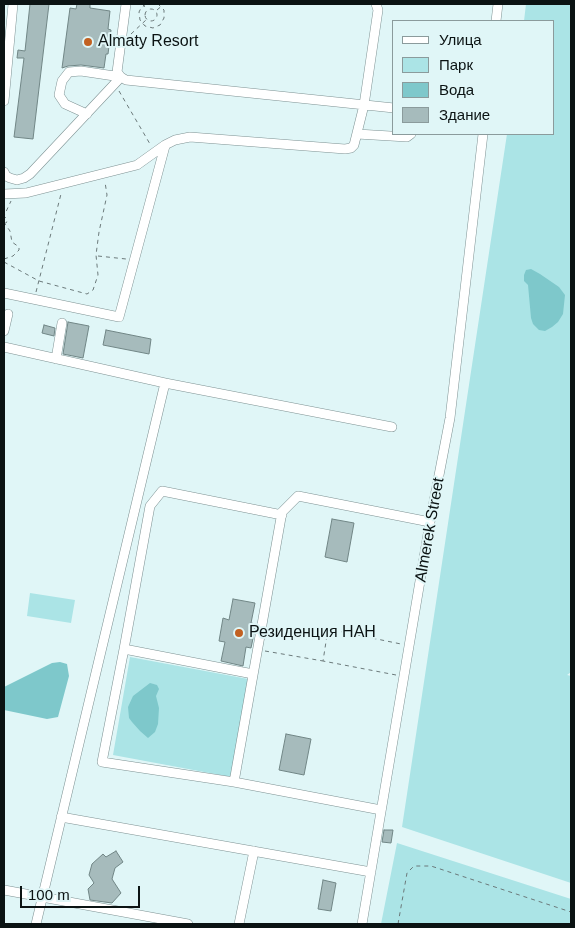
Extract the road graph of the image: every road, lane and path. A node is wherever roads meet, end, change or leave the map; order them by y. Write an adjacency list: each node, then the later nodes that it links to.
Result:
1 (13, 4): 18 (street)
2 (126, 4): 16 (street)
3 (144, 4): 9 (path); 14 (path)
4 (158, 4): 8 (path)
5 (164, 4): 8 (path)
6 (376, 4): 19 (street)
7 (498, 4): 13 (street)
8 (162, 6): 10 (path); 15 (path)
9 (147, 10): 10 (path); 11 (path)
10 (156, 11): 12 (path)
11 (146, 19): 12 (path); 14 (path)
12 (156, 20): 15 (path)
13 (496, 20)
14 (142, 24): 15 (path); 16 (path)
15 (160, 25)
16 (121, 43): 17 (street)
17 (118, 81): 19 (street); 21 (street); 21 (street); 26 (path)
18 (4, 101)
19 (364, 105): 20 (street); 22 (street)
20 (392, 108)
21 (88, 114): 27 (street)
22 (357, 134): 23 (street); 25 (street)
23 (410, 135)
24 (483, 135): 49 (street, Almerek Street)
25 (165, 146): 26 (street); 36 (street)
26 (156, 153): 28 (street)
27 (4, 172)
28 (104, 173): 29 (street); 34 (path)
29 (64, 183): 31 (street); 38 (path)
30 (4, 194): 31 (street)
31 (14, 194): 32 (path)
32 (4, 216): 33 (path)
33 (4, 224): 35 (path)
34 (96, 256): 36 (path); 38 (path)
35 (4, 259)
36 (134, 260): 40 (street)
37 (4, 262): 38 (path)
38 (39, 281): 40 (path)
39 (4, 293): 40 (street)
40 (34, 299)
41 (8, 314): 43 (street)
42 (62, 323): 45 (street)
43 (4, 332): 44 (street)
44 (5, 347): 45 (street)
45 (56, 359): 46 (street)
46 (165, 383): 47 (street); 58 (street)
47 (392, 427)
48 (282, 515): 49 (street); 51 (street); 52 (street)
49 (430, 522): 50 (street, Almerek Street)
50 (409, 646): 53 (path); 55 (street, Almerek Street)
51 (124, 650): 54 (street); 56 (street)
52 (257, 650): 53 (path); 54 (street)
53 (323, 661): 55 (path)
54 (253, 674): 56 (street)
55 (404, 676): 57 (street, Almerek Street)
56 (234, 782): 57 (street)
57 (381, 810): 60 (street, Almerek Street)
58 (61, 817): 59 (street); 62 (street)
59 (254, 851): 60 (street); 66 (street)
60 (371, 872): 67 (street, Almerek Street)
61 (4, 890): 62 (street)
62 (42, 897): 64 (street); 65 (street)
63 (571, 912): 68 (path)
64 (36, 924)
65 (188, 924)
66 (239, 924)
67 (362, 924)
68 (398, 924)

